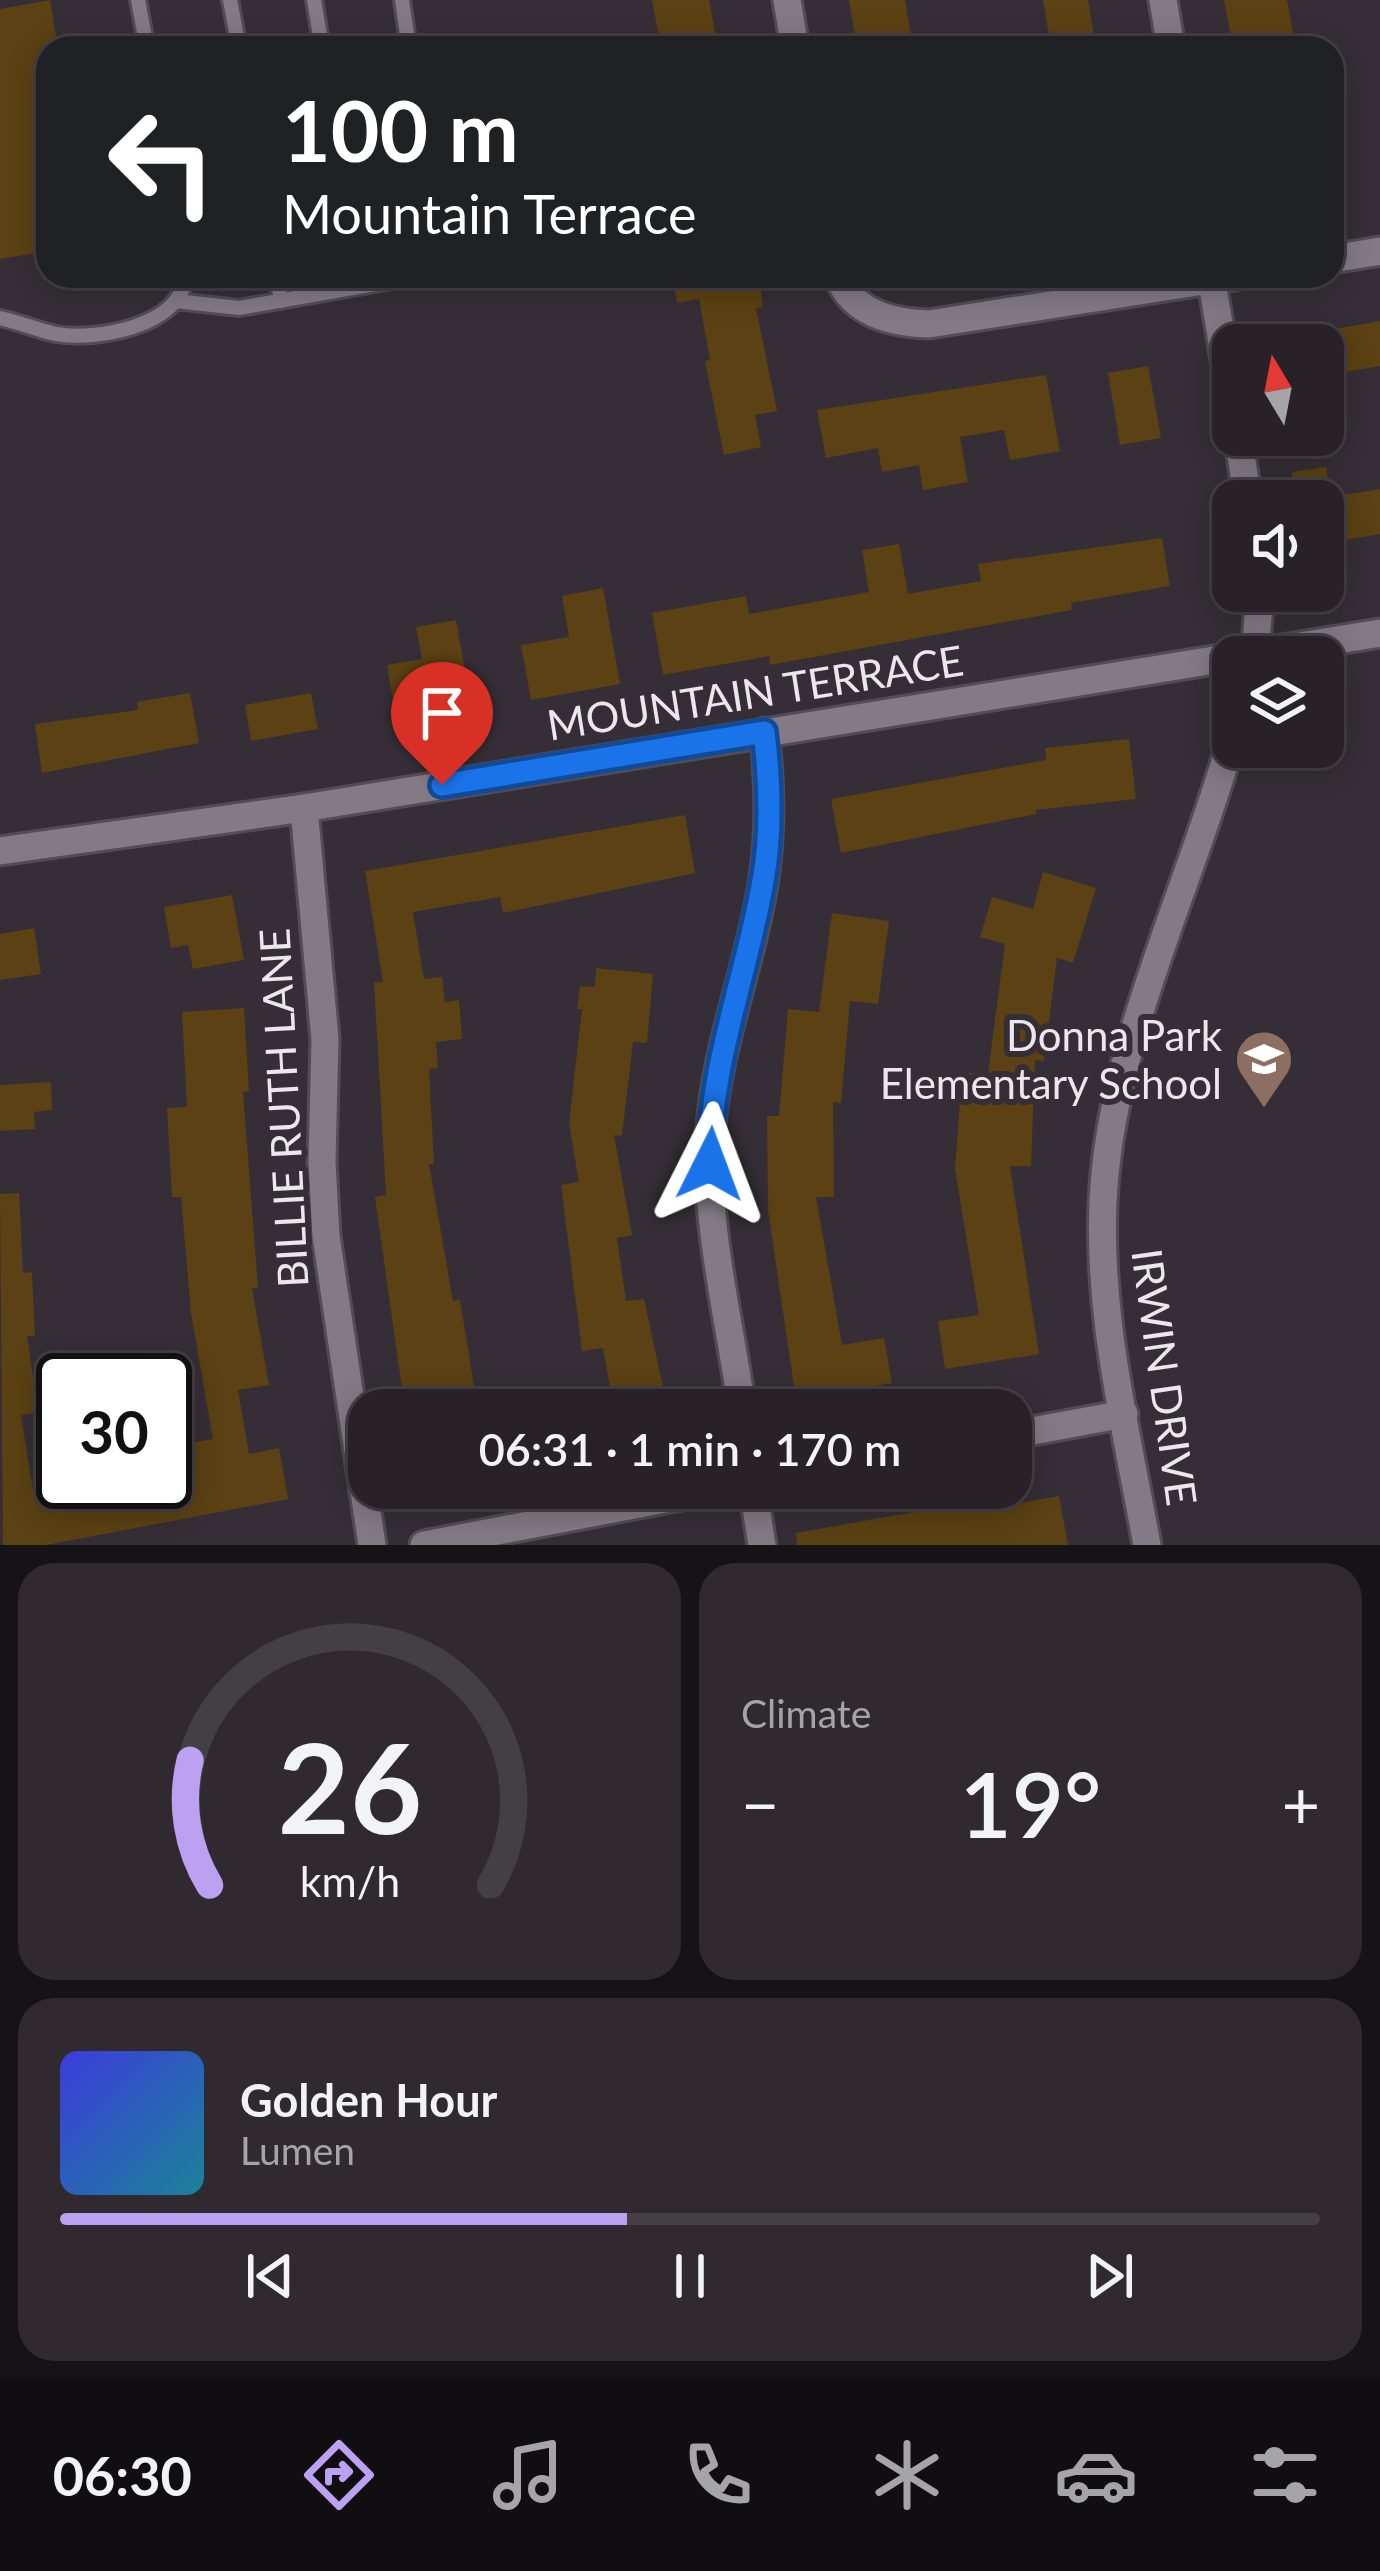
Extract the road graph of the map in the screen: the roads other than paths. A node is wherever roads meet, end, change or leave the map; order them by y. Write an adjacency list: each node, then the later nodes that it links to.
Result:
1 (138, 0): 7 (lane)
2 (230, 0): 8 (lane)
3 (314, 0): 9 (lane)
4 (402, 0): 10 (lane)
5 (787, 0): 11 (street)
6 (1163, 0): 12 (street)
7 (145, 36)
8 (236, 36)
9 (320, 36)
10 (408, 36)
11 (793, 36)
12 (1169, 36)
13 (1380, 251): 14 (street)
14 (1344, 257)
15 (184, 288): 21 (lane)
16 (279, 288): 22 (lane)
17 (332, 288): 22 (lane)
18 (846, 288): 19 (street)
19 (1151, 288)
20 (1220, 288): 24 (street)
21 (176, 301): 22 (lane); 23 (lane)
22 (281, 301)
23 (0, 318)
24 (1224, 324)
25 (1380, 633): 26 (street, MOUNTAIN TERRACE)
26 (1344, 639)
27 (1212, 662): 28 (street, MOUNTAIN TERRACE)
28 (764, 732): 30 (street, MOUNTAIN TERRACE); 32 (street)
29 (1222, 768): 33 (street, IRWIN DRIVE)
30 (304, 808): 31 (street, MOUNTAIN TERRACE); 37 (street, BILLIE RUTH LANE)
31 (0, 850)
32 (739, 1389)
33 (1124, 1414): 34 (street); 40 (street, IRWIN DRIVE)
34 (1032, 1431)
35 (613, 1509): 38 (street)
36 (756, 1509): 39 (street)
37 (372, 1545)
38 (424, 1545)
39 (762, 1545)
40 (1147, 1545)

